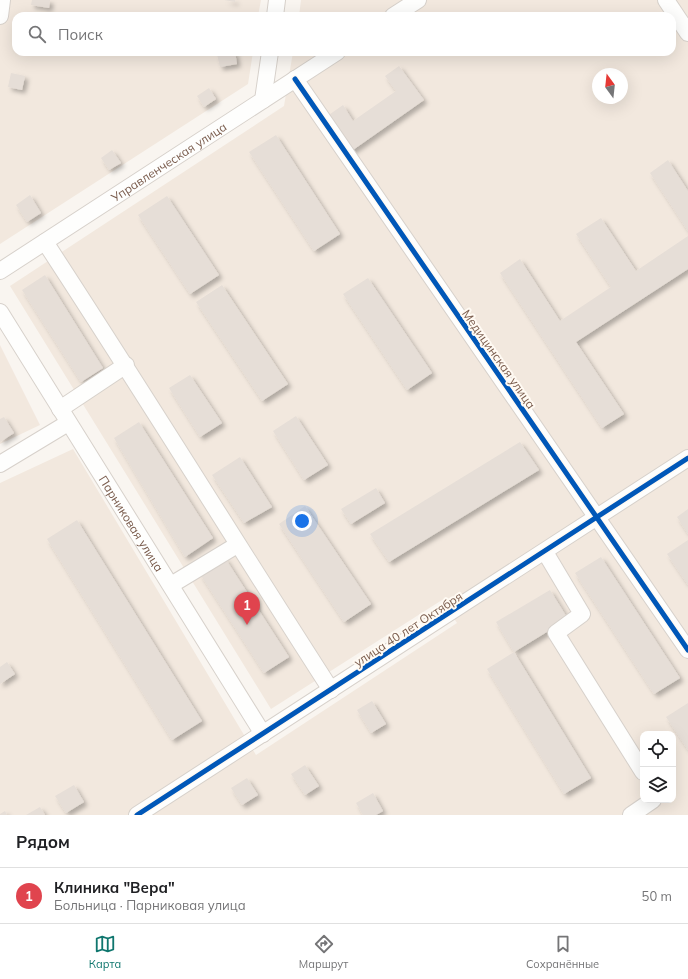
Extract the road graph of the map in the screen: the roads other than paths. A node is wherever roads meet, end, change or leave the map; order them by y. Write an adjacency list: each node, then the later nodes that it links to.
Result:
1 (2, 0): 9 (street)
2 (278, 0): 5 (street)
3 (418, 0): 6 (street)
4 (666, 0): 7 (street)
5 (276, 12)
6 (399, 12)
7 (674, 12)
8 (676, 15): 10 (street)
9 (0, 16)
10 (688, 33)
11 (269, 56): 14 (street)
12 (331, 56): 13 (street, Управленческая улица)
13 (294, 80): 14 (street, Управленческая улица); 23 (street, Медицинская улица)
14 (263, 100): 15 (street, Управленческая улица)
15 (45, 242): 16 (street, Управленческая улица); 18 (street)
16 (0, 271)
17 (0, 312): 19 (street, Парниковая улица)
18 (126, 365): 19 (street); 24 (street)
19 (60, 409): 20 (street, Парниковая улица)
20 (68, 423): 22 (street); 26 (street, Парниковая улица)
21 (688, 458): 23 (street, улица 40 лет Октября)
22 (0, 464)
23 (597, 518): 25 (street, улица 40 лет Октября); 27 (street, Медицинская улица)
24 (237, 545): 26 (street); 28 (street)
25 (545, 552): 28 (street, улица 40 лет Октября); 30 (street)
26 (171, 585): 29 (street, Парниковая улица)
27 (688, 650)
28 (330, 690): 29 (street, улица 40 лет Октября)
29 (263, 734): 32 (street, улица 40 лет Октября)
30 (640, 767)
31 (649, 803): 33 (street)
32 (137, 815)
33 (631, 815)

